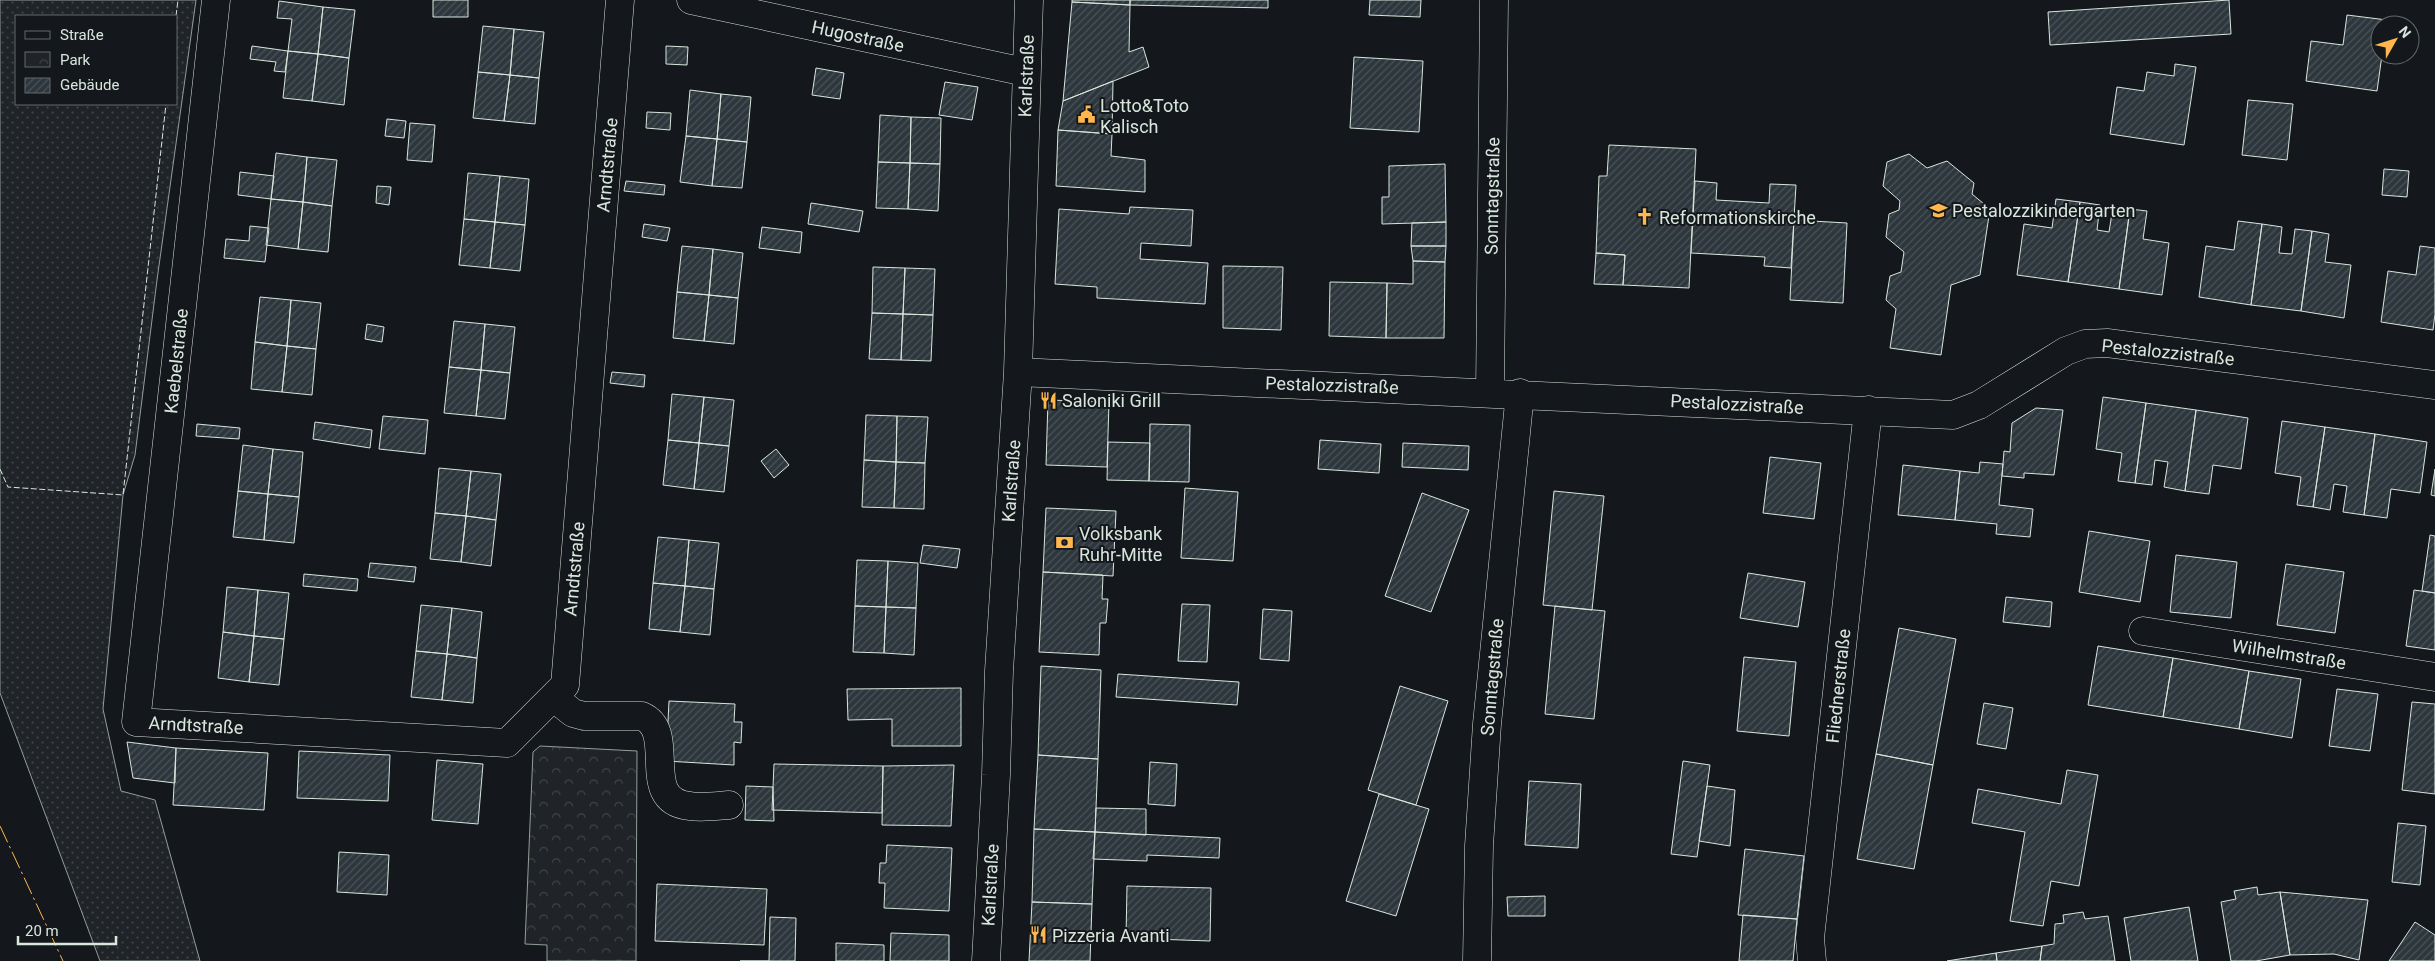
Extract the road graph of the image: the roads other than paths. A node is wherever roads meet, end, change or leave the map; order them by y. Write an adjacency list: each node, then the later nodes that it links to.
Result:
1 (216, 0): 15 (street, Kaebelstraße)
2 (620, 0): 14 (street, Arndtstraße)
3 (691, 0): 6 (street, Hugostraße)
4 (1029, 0): 6 (street, Karlstraße)
5 (1494, 0): 9 (street, Sonntagstraße)
6 (1025, 72): 7 (street, Karlstraße)
7 (1018, 372): 9 (street, Pestalozzistraße); 17 (street, Karlstraße)
8 (2435, 385): 11 (street, Pestalozzistraße)
9 (1490, 392): 10 (street, Pestalozzistraße)
10 (1520, 394): 11 (street, Pestalozzistraße); 18 (street, Sonntagstraße)
11 (1868, 410): 19 (street, Fliednerstraße)
12 (2143, 631): 13 (street, Wilhelmstraße)
13 (2435, 677)
14 (553, 697): 15 (street, Arndtstraße); 16 (street)
15 (136, 722)
16 (729, 805)
17 (986, 961)
18 (1477, 961)
19 (1812, 961)

